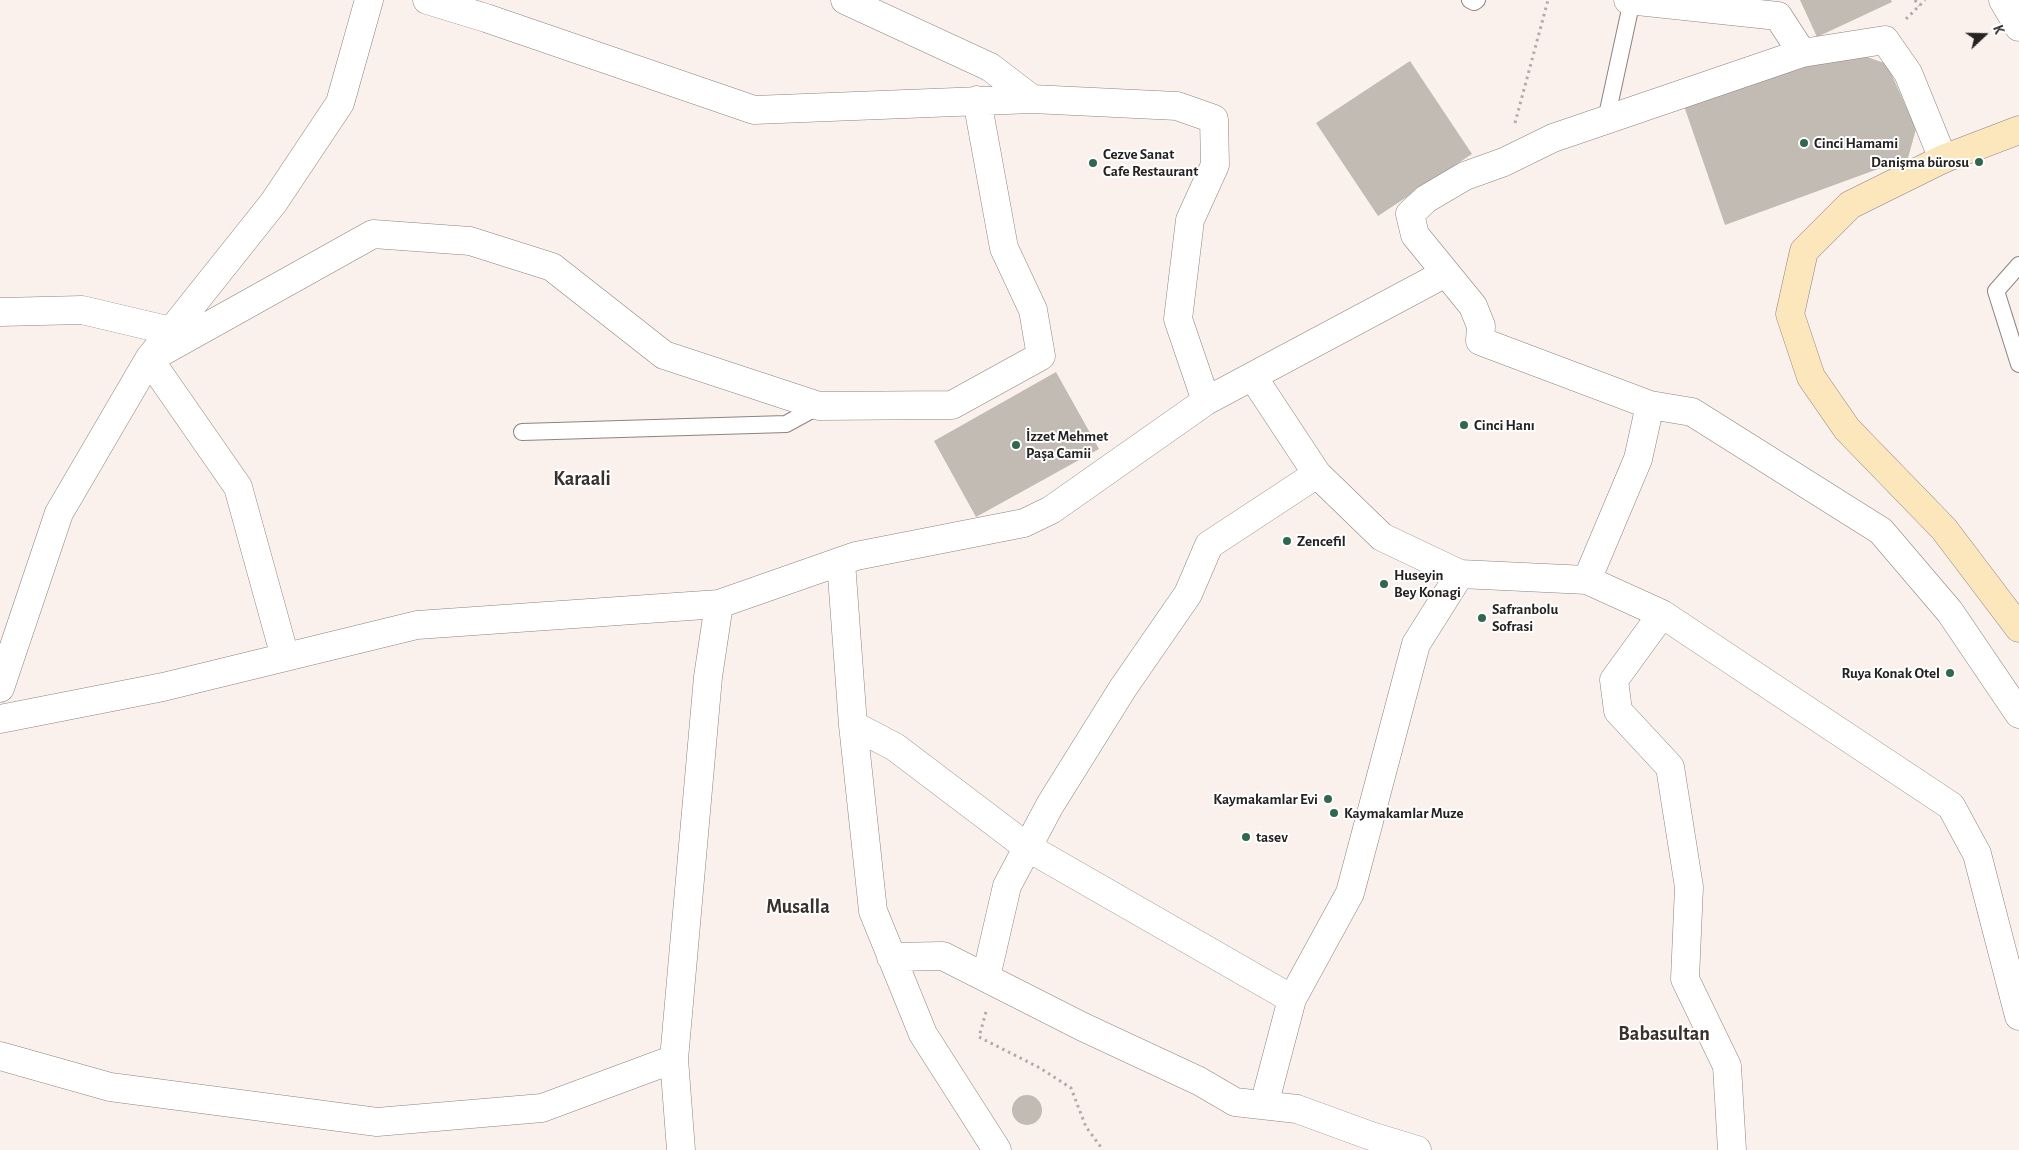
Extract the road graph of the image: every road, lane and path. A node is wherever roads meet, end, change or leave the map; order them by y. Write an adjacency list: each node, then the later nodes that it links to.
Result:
1 (369, 0): 23 (street)
2 (427, 0): 15 (street)
3 (845, 0): 14 (street)
4 (1470, 0): 5 (lane)
5 (1477, 0)
6 (1548, 0): 19 (path)
7 (1915, 0): 10 (path)
8 (2003, 0): 12 (street)
9 (1631, 1): 11 (street); 16 (lane)
10 (1919, 6)
11 (1779, 8): 13 (street)
12 (2019, 27)
13 (1802, 53): 16 (street); 18 (street)
14 (1032, 99): 15 (street); 27 (street)
15 (977, 100): 29 (street)
16 (1606, 120): 19 (street)
17 (2019, 130): 18 (main road)
18 (1943, 159): 37 (main road)
19 (1504, 162): 21 (street)
20 (2019, 265): 25 (lane)
21 (1444, 274): 26 (street); 28 (street)
22 (0, 312): 23 (street)
23 (171, 331): 24 (street)
24 (149, 359): 29 (street); 38 (street); 39 (street)
25 (2019, 364)
26 (1252, 377): 27 (street); 31 (street)
27 (1206, 402): 32 (street)
28 (1650, 405): 34 (street); 40 (street)
29 (819, 406): 30 (lane)
30 (522, 432)
31 (1317, 474): 33 (street); 43 (street)
32 (841, 562): 35 (street); 42 (street)
33 (1460, 574): 34 (street); 46 (street)
34 (1587, 580): 36 (street)
35 (719, 604): 38 (street); 50 (street)
36 (1662, 614): 48 (street); 56 (street)
37 (2019, 628)
38 (285, 657): 41 (street)
39 (0, 688)
40 (2019, 714)
41 (0, 719)
42 (853, 724): 43 (street); 44 (street)
43 (1027, 848): 45 (street); 46 (street)
44 (891, 957): 45 (street); 53 (street)
45 (986, 977): 51 (street)
46 (1292, 999): 51 (street)
47 (993, 1013): 54 (path)
48 (2019, 1016)
49 (0, 1056): 50 (street)
50 (674, 1059): 52 (street)
51 (1264, 1105): 55 (street)
52 (681, 1150)
53 (997, 1150)
54 (1103, 1150)
55 (1417, 1150)
56 (1732, 1150)

